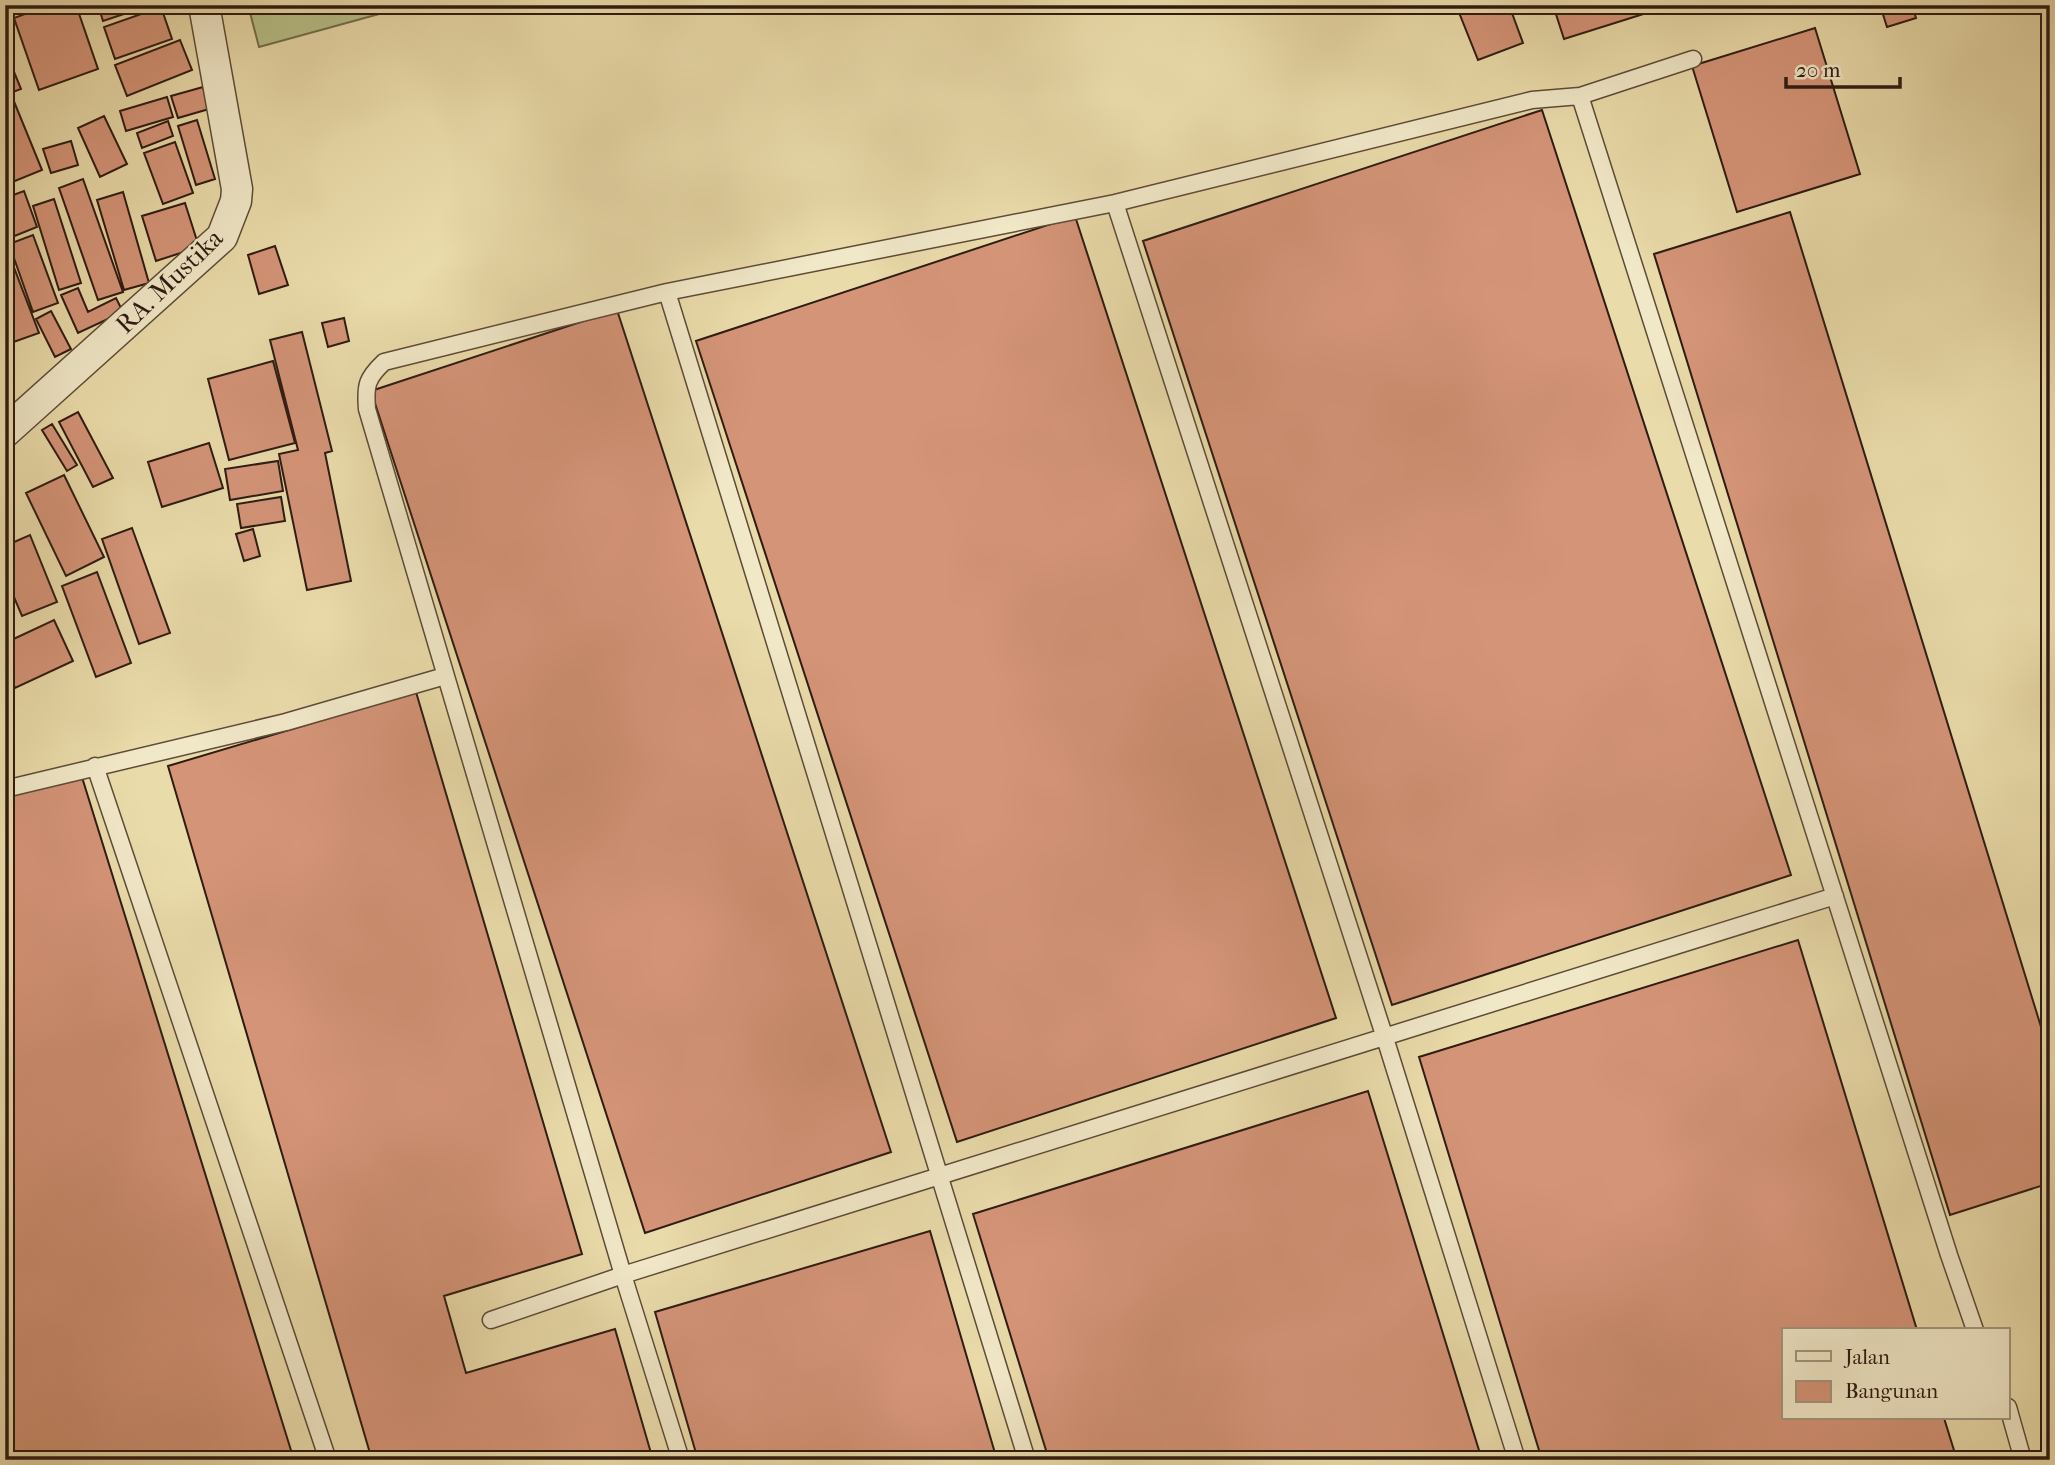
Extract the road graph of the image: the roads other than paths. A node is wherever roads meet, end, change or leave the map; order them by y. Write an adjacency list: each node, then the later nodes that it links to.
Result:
1 (204, 5): 6 (street, RA. Mustika)
2 (1693, 59): 3 (lane)
3 (1580, 96): 4 (lane); 10 (lane)
4 (1115, 203): 5 (lane); 11 (lane)
5 (667, 292): 7 (lane); 12 (lane)
6 (5, 432)
7 (445, 676): 8 (lane); 13 (lane)
8 (94, 766): 9 (lane); 17 (lane)
9 (5, 789)
10 (1835, 896): 11 (lane); 15 (lane)
11 (1385, 1038): 12 (lane); 20 (lane)
12 (940, 1177): 13 (lane); 19 (lane)
13 (624, 1275): 14 (lane); 18 (lane)
14 (491, 1320)
15 (1974, 1328)
16 (2010, 1414): 21 (lane)
17 (328, 1460)
18 (681, 1460)
19 (1027, 1460)
20 (1517, 1460)
21 (2023, 1460)

